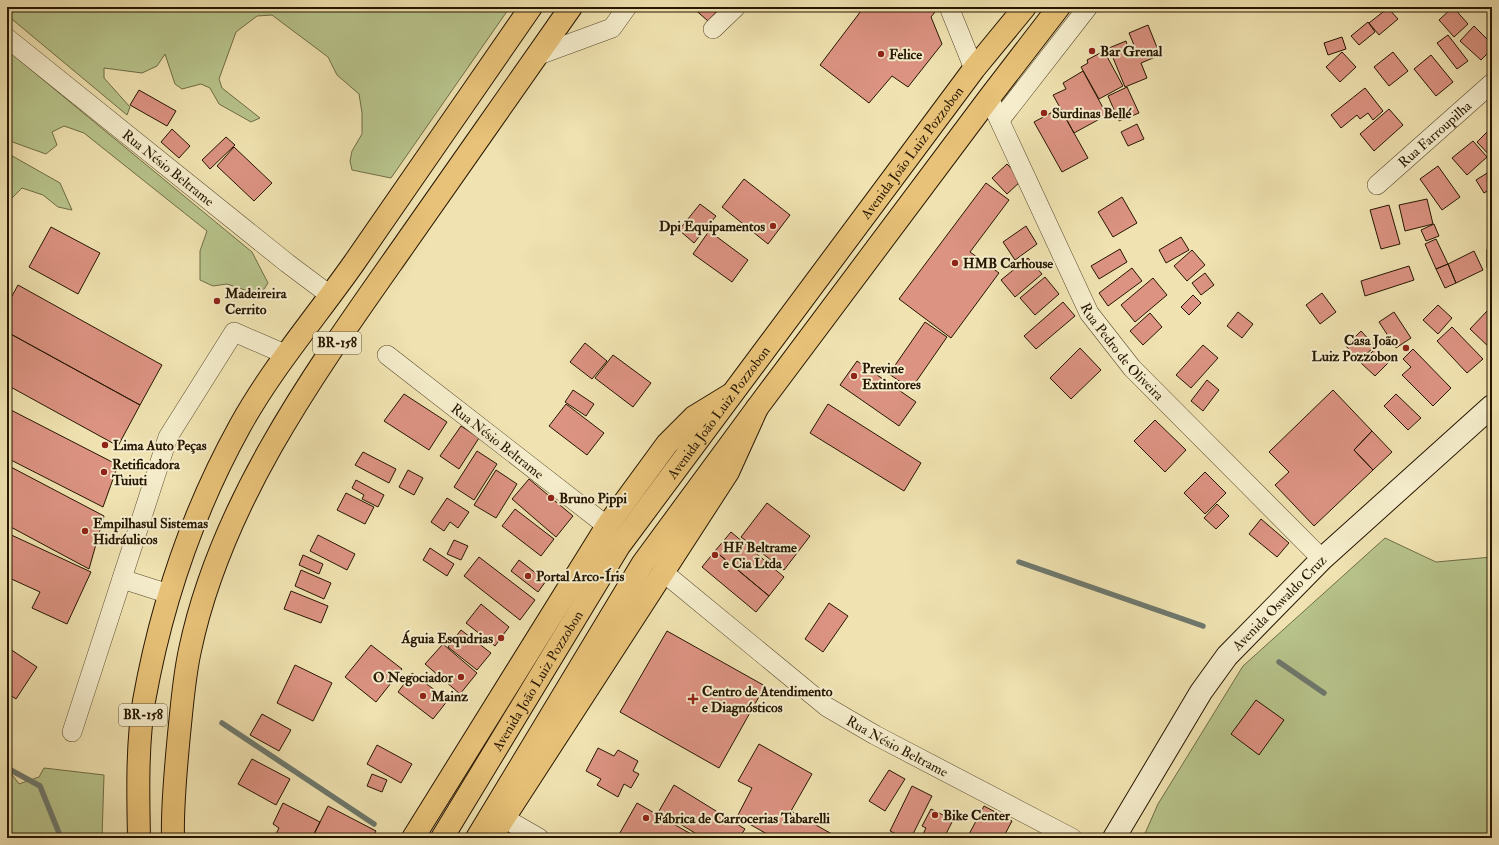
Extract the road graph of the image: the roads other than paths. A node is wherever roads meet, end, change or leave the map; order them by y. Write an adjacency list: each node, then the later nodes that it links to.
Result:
1 (532, 7): 17 (main road, BR-158)
2 (570, 7): 11 (main road, BR-158)
3 (627, 7): 11 (street)
4 (736, 7): 9 (street)
5 (949, 7): 12 (street)
6 (1025, 7): 12 (main road, Avenida João Luiz Pozzobon)
7 (1059, 7): 14 (main road, Avenida João Luiz Pozzobon)
8 (1088, 7): 15 (street)
9 (713, 29)
10 (7, 38): 17 (street, Rua Nésio Beltrame)
11 (536, 56): 31 (main road, BR-158)
12 (974, 69): 20 (main road, Avenida João Luiz Pozzobon)
13 (1492, 83): 16 (street, Rua Farroupilha)
14 (989, 98): 15 (street, Rua Pedro de Oliveira); 22 (main road, Avenida João Luiz Pozzobon)
15 (1000, 120): 24 (street, Rua Pedro de Oliveira)
16 (1376, 185)
17 (331, 296): 18 (main road, BR-158)
18 (287, 355): 26 (street); 27 (main road, BR-158)
19 (387, 355): 23 (street, Rua Nésio Beltrame)
20 (730, 395): 23 (main road); 33 (main road, Avenida João Luiz Pozzobon)
21 (1492, 406): 24 (street, Avenida Oswaldo Cruz)
22 (757, 408): 25 (main road); 34 (main road, Avenida João Luiz Pozzobon)
23 (607, 526): 32 (main road)
24 (1322, 559): 38 (street, Avenida Oswaldo Cruz)
25 (664, 572): 29 (main road); 37 (street, Rua Nésio Beltrame)
26 (122, 579): 27 (street); 28 (street)
27 (169, 594): 30 (main road, BR-158)
28 (72, 732)
29 (504, 818): 35 (main road); 36 (street)
30 (139, 838)
31 (173, 838)
32 (413, 838)
33 (442, 838)
34 (477, 838)
35 (491, 838)
36 (539, 838)
37 (1072, 838)
38 (1114, 838)

